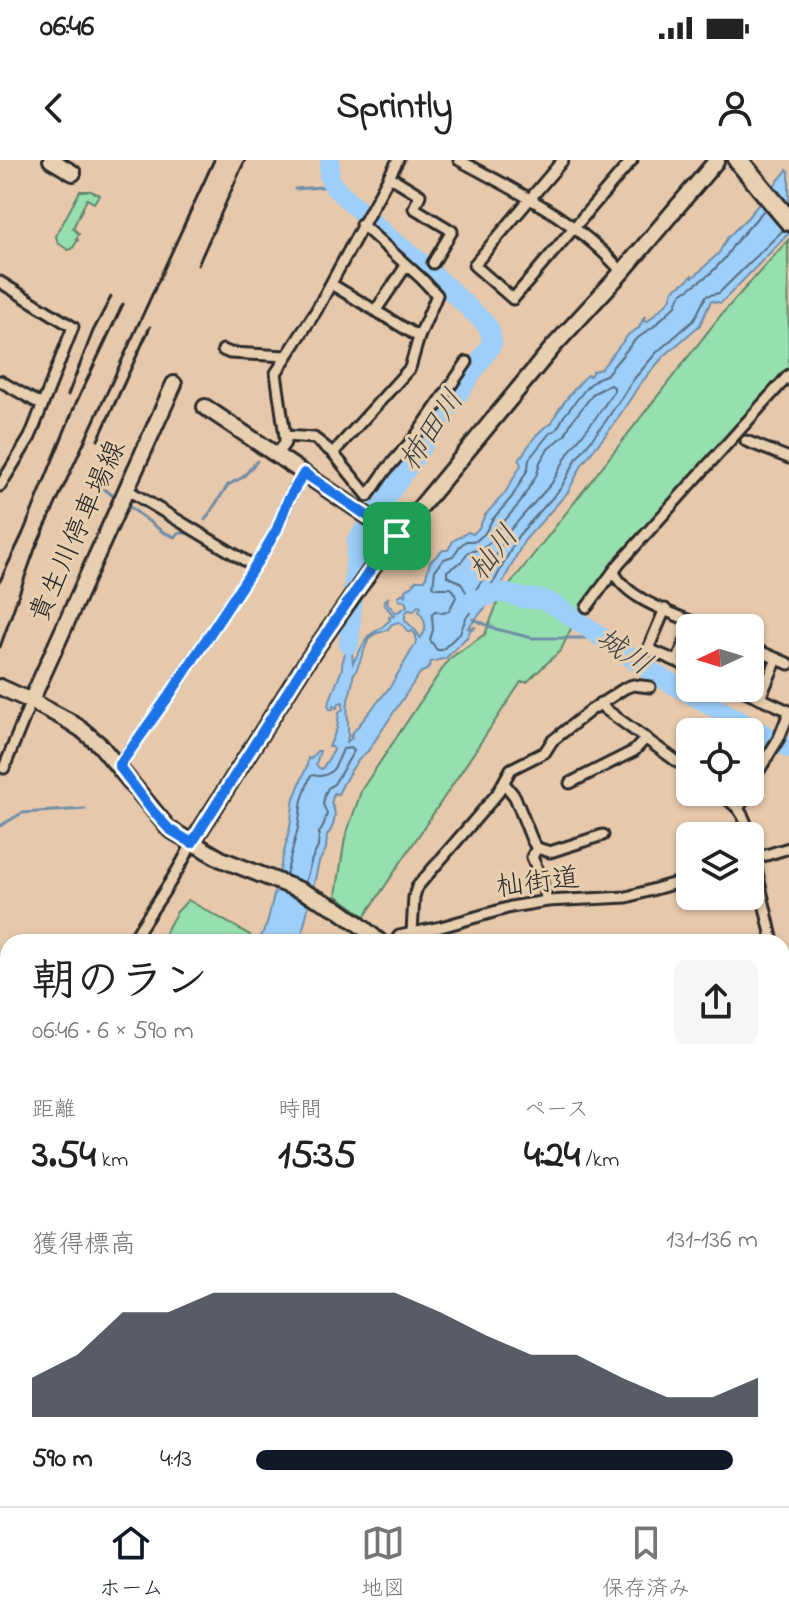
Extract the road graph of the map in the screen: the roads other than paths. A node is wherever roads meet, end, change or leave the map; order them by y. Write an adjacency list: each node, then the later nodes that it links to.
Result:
1 (51, 160): 10 (street)
2 (387, 160): 11 (street)
3 (398, 160): 11 (street)
4 (459, 160): 9 (street)
5 (563, 160): 12 (street)
6 (632, 160): 15 (street)
7 (717, 160): 18 (street)
8 (739, 160): 14 (highway)
9 (473, 164): 12 (street)
10 (73, 173)
11 (390, 175): 13 (street); 16 (street)
12 (530, 198): 15 (street); 15 (street)
13 (365, 218): 17 (street); 20 (street)
14 (789, 221)
15 (575, 227): 18 (street)
16 (433, 263)
17 (406, 266): 21 (street); 22 (street)
18 (622, 272): 39 (street)
19 (0, 282): 29 (street)
20 (331, 284): 21 (street); 24 (street)
21 (376, 310): 22 (street)
22 (419, 337): 33 (street)
23 (223, 350): 24 (street)
24 (286, 356): 31 (street)
25 (467, 362): 33 (street)
26 (789, 375): 41 (street)
27 (0, 381): 29 (street)
28 (174, 384): 38 (street, 貴生川停車場線)
29 (42, 405): 37 (street)
30 (205, 407): 34 (street)
31 (285, 436): 33 (street); 34 (street)
32 (746, 441): 35 (street)
33 (333, 453)
34 (277, 454): 36 (street)
35 (789, 458)
36 (304, 473): 39 (street); 40 (street)
37 (0, 486)
38 (126, 489): 40 (street); 53 (street, 貴生川停車場線)
39 (397, 536): 69 (street)
40 (254, 566): 61 (street)
41 (614, 572): 42 (street); 43 (street)
42 (587, 607)
43 (665, 609): 44 (street); 47 (street)
44 (676, 616)
45 (764, 653): 46 (street)
46 (777, 659): 48 (street); 51 (street)
47 (676, 661)
48 (789, 664)
49 (0, 687): 53 (street)
50 (650, 687): 54 (street)
51 (764, 689)
52 (764, 700): 55 (street)
53 (31, 701): 61 (street); 62 (street)
54 (600, 703): 56 (street); 63 (street)
55 (789, 712): 57 (street)
56 (646, 738): 59 (street); 64 (street)
57 (778, 740): 58 (street); 60 (street)
58 (789, 742)
59 (676, 760)
60 (764, 762)
61 (119, 766): 69 (street)
62 (4, 768)
63 (504, 783): 70 (street); 76 (street)
64 (570, 783)
65 (736, 806): 66 (street)
66 (739, 808): 67 (street)
67 (746, 822)
68 (603, 835): 70 (street)
69 (198, 846): 77 (street); 78 (street)
70 (537, 848): 74 (street)
71 (789, 848): 72 (street)
72 (764, 856)
73 (676, 883): 74 (street, 杣街道)
74 (547, 901): 76 (street, 杣街道)
75 (764, 908): 80 (street)
76 (412, 933): 79 (street, 杣街道)
77 (137, 934)
78 (371, 934)
79 (408, 934)
80 (771, 934)

